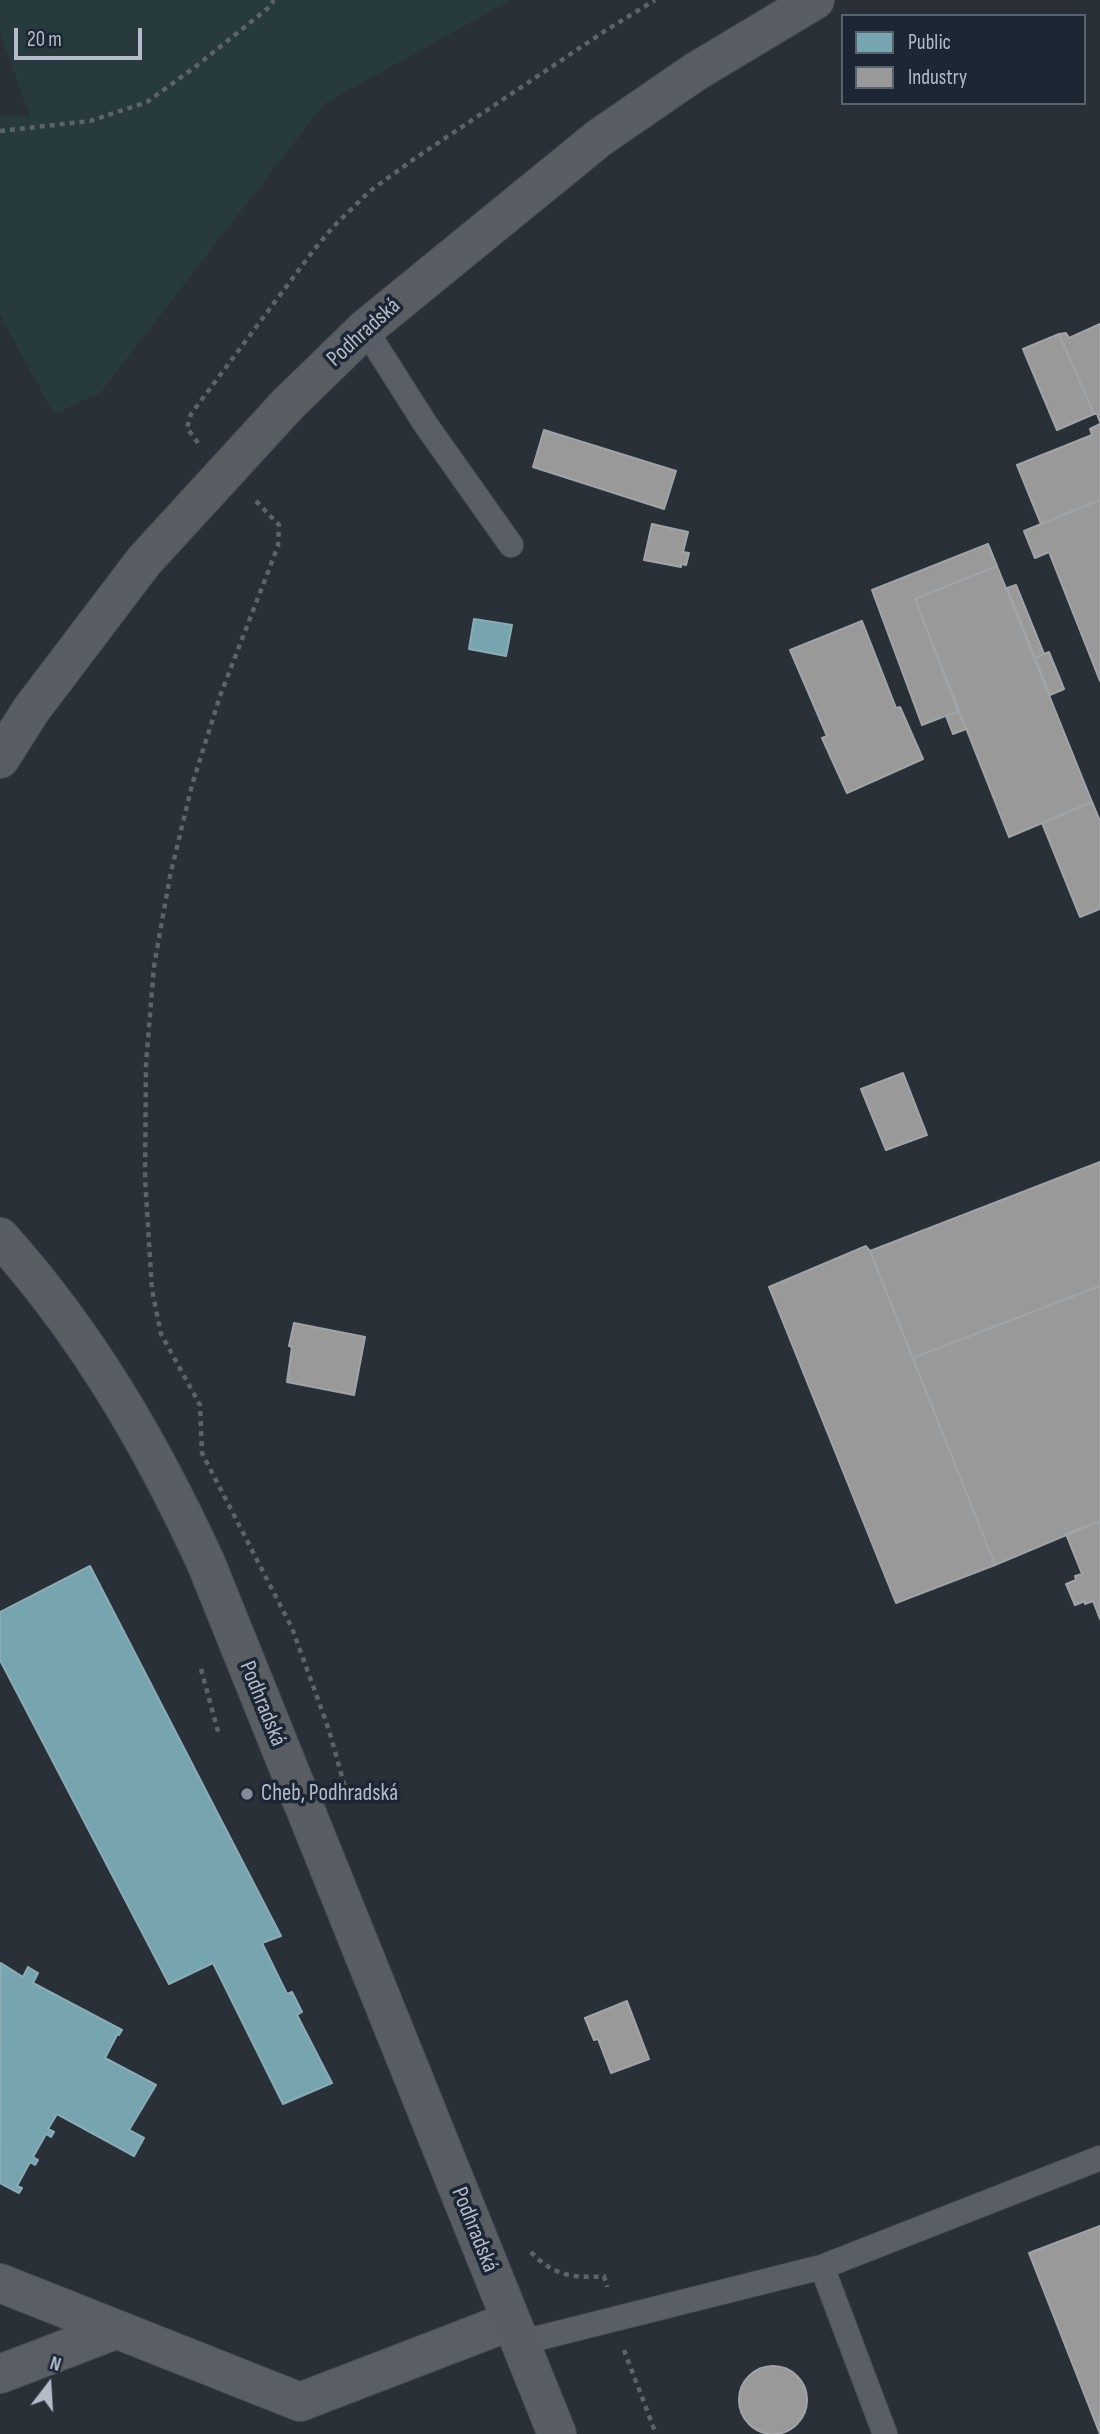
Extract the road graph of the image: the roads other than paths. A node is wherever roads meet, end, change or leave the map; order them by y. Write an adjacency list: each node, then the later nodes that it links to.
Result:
1 (815, 0): 2 (street, Podhradská)
2 (365, 329): 3 (lane); 4 (street, Podhradská)
3 (511, 545)
4 (0, 759)
5 (0, 1237): 10 (street, Podhradská)
6 (1100, 2158): 7 (lane)
7 (821, 2267): 10 (lane); 13 (lane)
8 (0, 2283): 9 (street)
9 (115, 2330): 10 (street); 11 (street)
10 (515, 2332): 12 (street, Podhradská)
11 (0, 2374)
12 (557, 2434)
13 (885, 2434)

